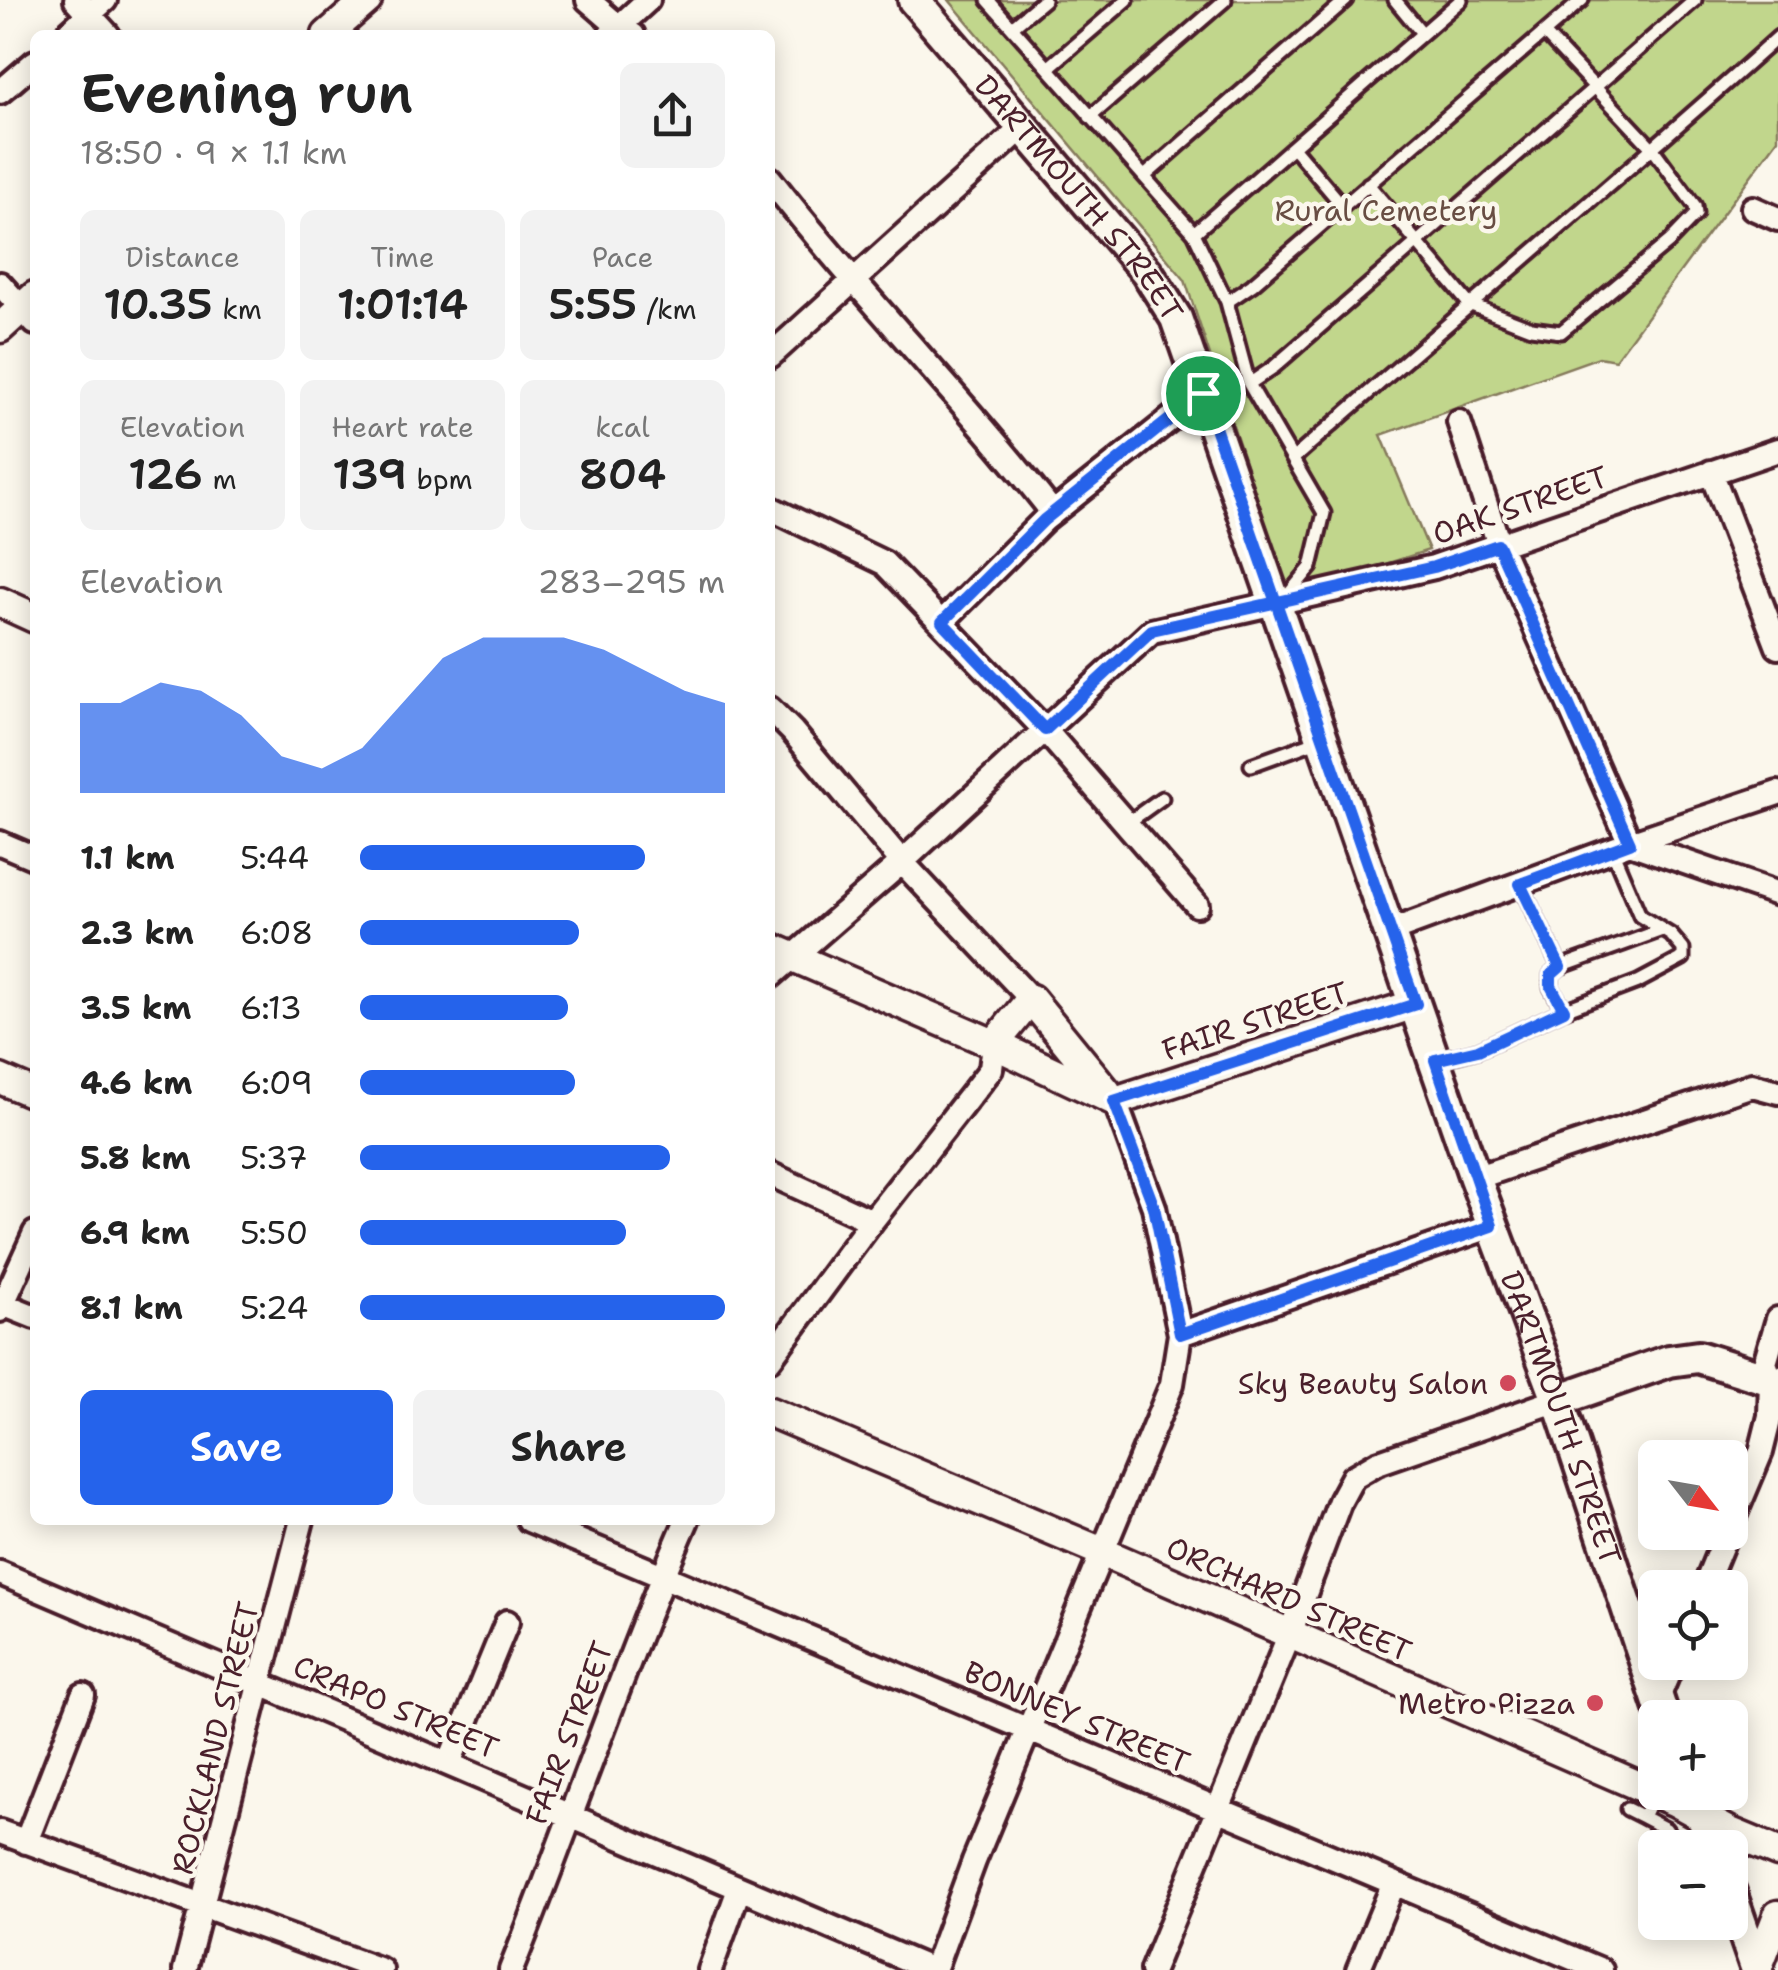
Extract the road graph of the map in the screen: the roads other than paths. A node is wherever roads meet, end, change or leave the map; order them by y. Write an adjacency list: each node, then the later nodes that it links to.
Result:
1 (367, 0): 18 (street)
2 (588, 0): 19 (street)
3 (648, 0): 20 (street)
4 (914, 0): 29 (main road, DARTMOUTH STREET)
5 (988, 0): 15 (lane)
6 (1044, 0): 15 (lane)
7 (1128, 0): 25 (lane)
8 (1225, 0): 28 (lane)
9 (1346, 0): 32 (lane)
10 (1394, 0): 21 (lane)
11 (1461, 0): 21 (lane)
12 (1582, 0): 22 (lane)
13 (1695, 0): 26 (lane)
14 (90, 5): 16 (street); 17 (street)
15 (1012, 27): 25 (lane)
16 (70, 30)
17 (105, 30)
18 (333, 30)
19 (619, 30)
20 (623, 30)
21 (1422, 33): 30 (lane)
22 (1544, 33): 26 (lane); 33 (lane)
23 (1778, 37): 31 (lane)
24 (30, 66): 27 (street)
25 (1048, 68): 28 (lane)
26 (1595, 88): 31 (lane); 39 (lane)
27 (0, 92)
28 (1090, 117): 32 (lane)
29 (1022, 128): 40 (street); 49 (main road, DARTMOUTH STREET)
30 (1293, 147): 35 (lane); 38 (lane)
31 (1653, 149): 43 (lane); 43 (lane)
32 (1146, 175): 38 (lane)
33 (1368, 184): 35 (lane); 39 (lane)
34 (775, 185): 40 (street)
35 (1342, 204): 42 (lane)
36 (1754, 208): 37 (street)
37 (1778, 219)
38 (1194, 234): 42 (lane)
39 (1417, 242): 43 (lane); 48 (lane)
40 (851, 280): 47 (street); 55 (street)
41 (0, 284): 44 (street)
42 (1227, 302): 48 (lane)
43 (1469, 304): 52 (lane)
44 (30, 308)
45 (30, 310): 46 (street)
46 (0, 328)
47 (775, 351)
48 (1249, 384): 52 (lane)
49 (1203, 393): 55 (street); 58 (main road, DARTMOUTH STREET)
50 (1459, 422): 56 (street)
51 (1778, 450): 53 (street, OAK STREET)
52 (1294, 458): 58 (lane)
53 (1711, 472): 56 (street, OAK STREET); 59 (street)
54 (775, 510): 61 (street)
55 (1053, 513): 61 (street)
56 (1498, 545): 58 (street, OAK STREET); 71 (street)
57 (0, 602): 60 (street)
58 (1277, 602): 64 (street); 65 (main road, DARTMOUTH STREET)
59 (1771, 606): 62 (street)
60 (30, 616)
61 (942, 622): 64 (street)
62 (1778, 646)
63 (775, 715): 73 (street)
64 (1045, 730): 69 (street); 73 (street)
65 (1324, 738): 66 (lane); 78 (main road, DARTMOUTH STREET)
66 (1251, 765)
67 (1778, 793): 71 (street)
68 (1162, 798): 69 (lane)
69 (1126, 824): 76 (street)
70 (0, 843): 72 (street)
71 (1621, 846): 74 (street); 75 (street); 77 (lane)
72 (30, 856)
73 (902, 862): 79 (street); 81 (street)
74 (1520, 884): 78 (street); 80 (lane)
75 (1778, 894)
76 (1197, 906)
77 (1662, 930): 80 (lane); 83 (lane)
78 (1391, 931): 82 (main road, DARTMOUTH STREET)
79 (781, 952): 84 (street)
80 (1560, 967): 83 (lane)
81 (1031, 999): 84 (street); 89 (street)
82 (1416, 1004): 85 (main road, DARTMOUTH STREET); 89 (street, FAIR STREET)
83 (1564, 1010): 85 (lane)
84 (994, 1044): 89 (street); 92 (street)
85 (1435, 1060): 91 (main road, DARTMOUTH STREET)
86 (0, 1079): 87 (street)
87 (30, 1092)
88 (1778, 1092): 91 (street)
89 (1114, 1101): 98 (street)
90 (775, 1176): 92 (street)
91 (1475, 1178): 93 (main road, DARTMOUTH STREET)
92 (872, 1220): 99 (street)
93 (1492, 1226): 98 (street); 101 (main road, DARTMOUTH STREET)
94 (30, 1244): 95 (street)
95 (1, 1306): 96 (street)
96 (30, 1316)
97 (1778, 1319): 100 (street)
98 (1180, 1334): 107 (street)
99 (775, 1352)
100 (1774, 1380): 101 (main road); 103 (street)
101 (1558, 1400): 111 (street); 114 (main road, DARTMOUTH STREET)
102 (775, 1414): 107 (street, ORCHARD STREET)
103 (1748, 1483)
104 (301, 1525): 112 (street, ROCKLAND STREET)
105 (541, 1525): 109 (street, BONNEY STREET)
106 (685, 1525): 109 (street, FAIR STREET)
107 (1102, 1552): 111 (street, ORCHARD STREET); 115 (street)
108 (0, 1572): 112 (street, CRAPO STREET)
109 (662, 1576): 115 (street, BONNEY STREET); 123 (street, FAIR STREET)
110 (507, 1622): 116 (street)
111 (1289, 1636): 117 (street, ORCHARD STREET); 119 (street)
112 (258, 1680): 116 (street, CRAPO STREET); 131 (street, ROCKLAND STREET)
113 (83, 1695): 127 (street)
114 (1658, 1700)
115 (1030, 1729): 119 (street, BONNEY STREET); 139 (street)
116 (449, 1763): 123 (street, CRAPO STREET)
117 (1638, 1800)
118 (1638, 1807): 120 (lane)
119 (1217, 1809): 129 (street, BONNEY STREET); 140 (street)
120 (1627, 1809)
121 (1652, 1810): 125 (lane)
122 (1660, 1810): 124 (street, ORCHARD STREET)
123 (573, 1816): 130 (street, CRAPO STREET); 137 (street, FAIR STREET)
124 (1704, 1829): 128 (street, ORCHARD STREET)
125 (1667, 1830)
126 (0, 1832): 127 (street)
127 (26, 1842): 131 (street)
128 (1778, 1852)
129 (1394, 1883): 134 (street, BONNEY STREET); 141 (street)
130 (739, 1890): 138 (street); 139 (street, CRAPO STREET)
131 (203, 1907): 135 (street, ROCKLAND STREET); 136 (street)
132 (1778, 1915): 143 (street)
133 (1747, 1940): 143 (main road)
134 (1554, 1961): 142 (street, BONNEY STREET)
135 (185, 1970)
136 (380, 1970)
137 (511, 1970)
138 (710, 1970)
139 (933, 1970)
140 (1152, 1970)
141 (1358, 1970)
142 (1601, 1970)
143 (1757, 1970)

